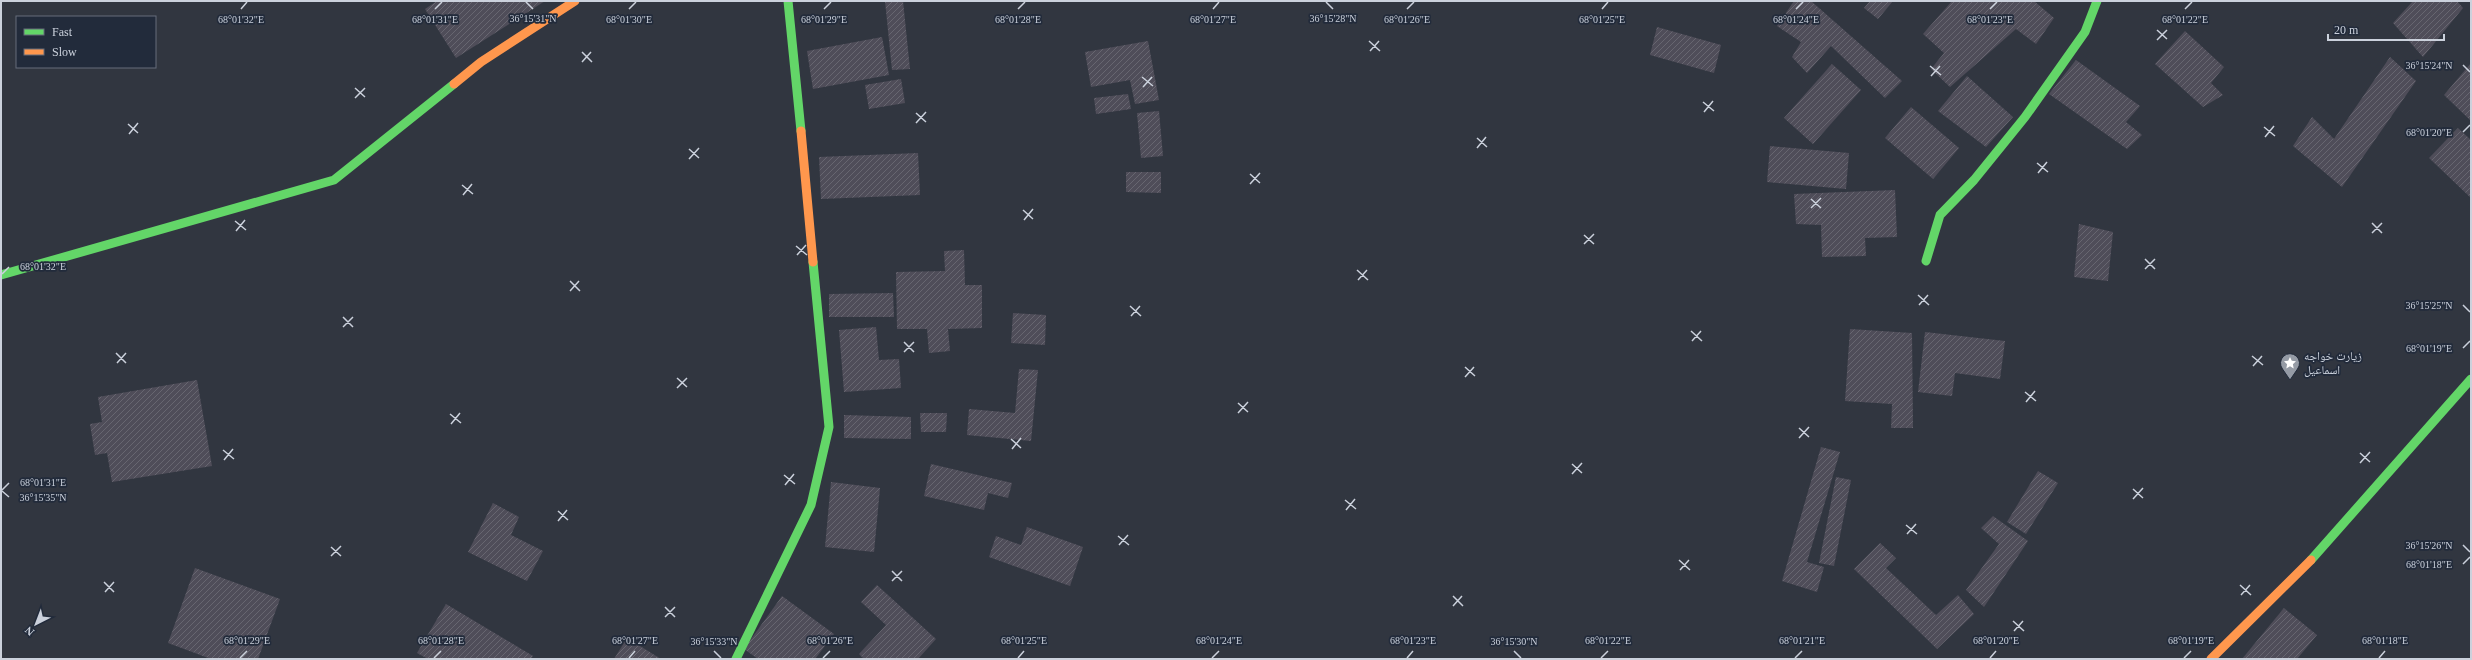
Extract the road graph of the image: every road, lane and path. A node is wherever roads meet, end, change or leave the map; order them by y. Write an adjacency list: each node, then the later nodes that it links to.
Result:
1 (575, 1): 5 (street)
2 (788, 1): 7 (street)
3 (2097, 1): 4 (street)
4 (1926, 261)
5 (1, 275)
6 (2471, 379): 8 (street)
7 (736, 659)
8 (2211, 659)

